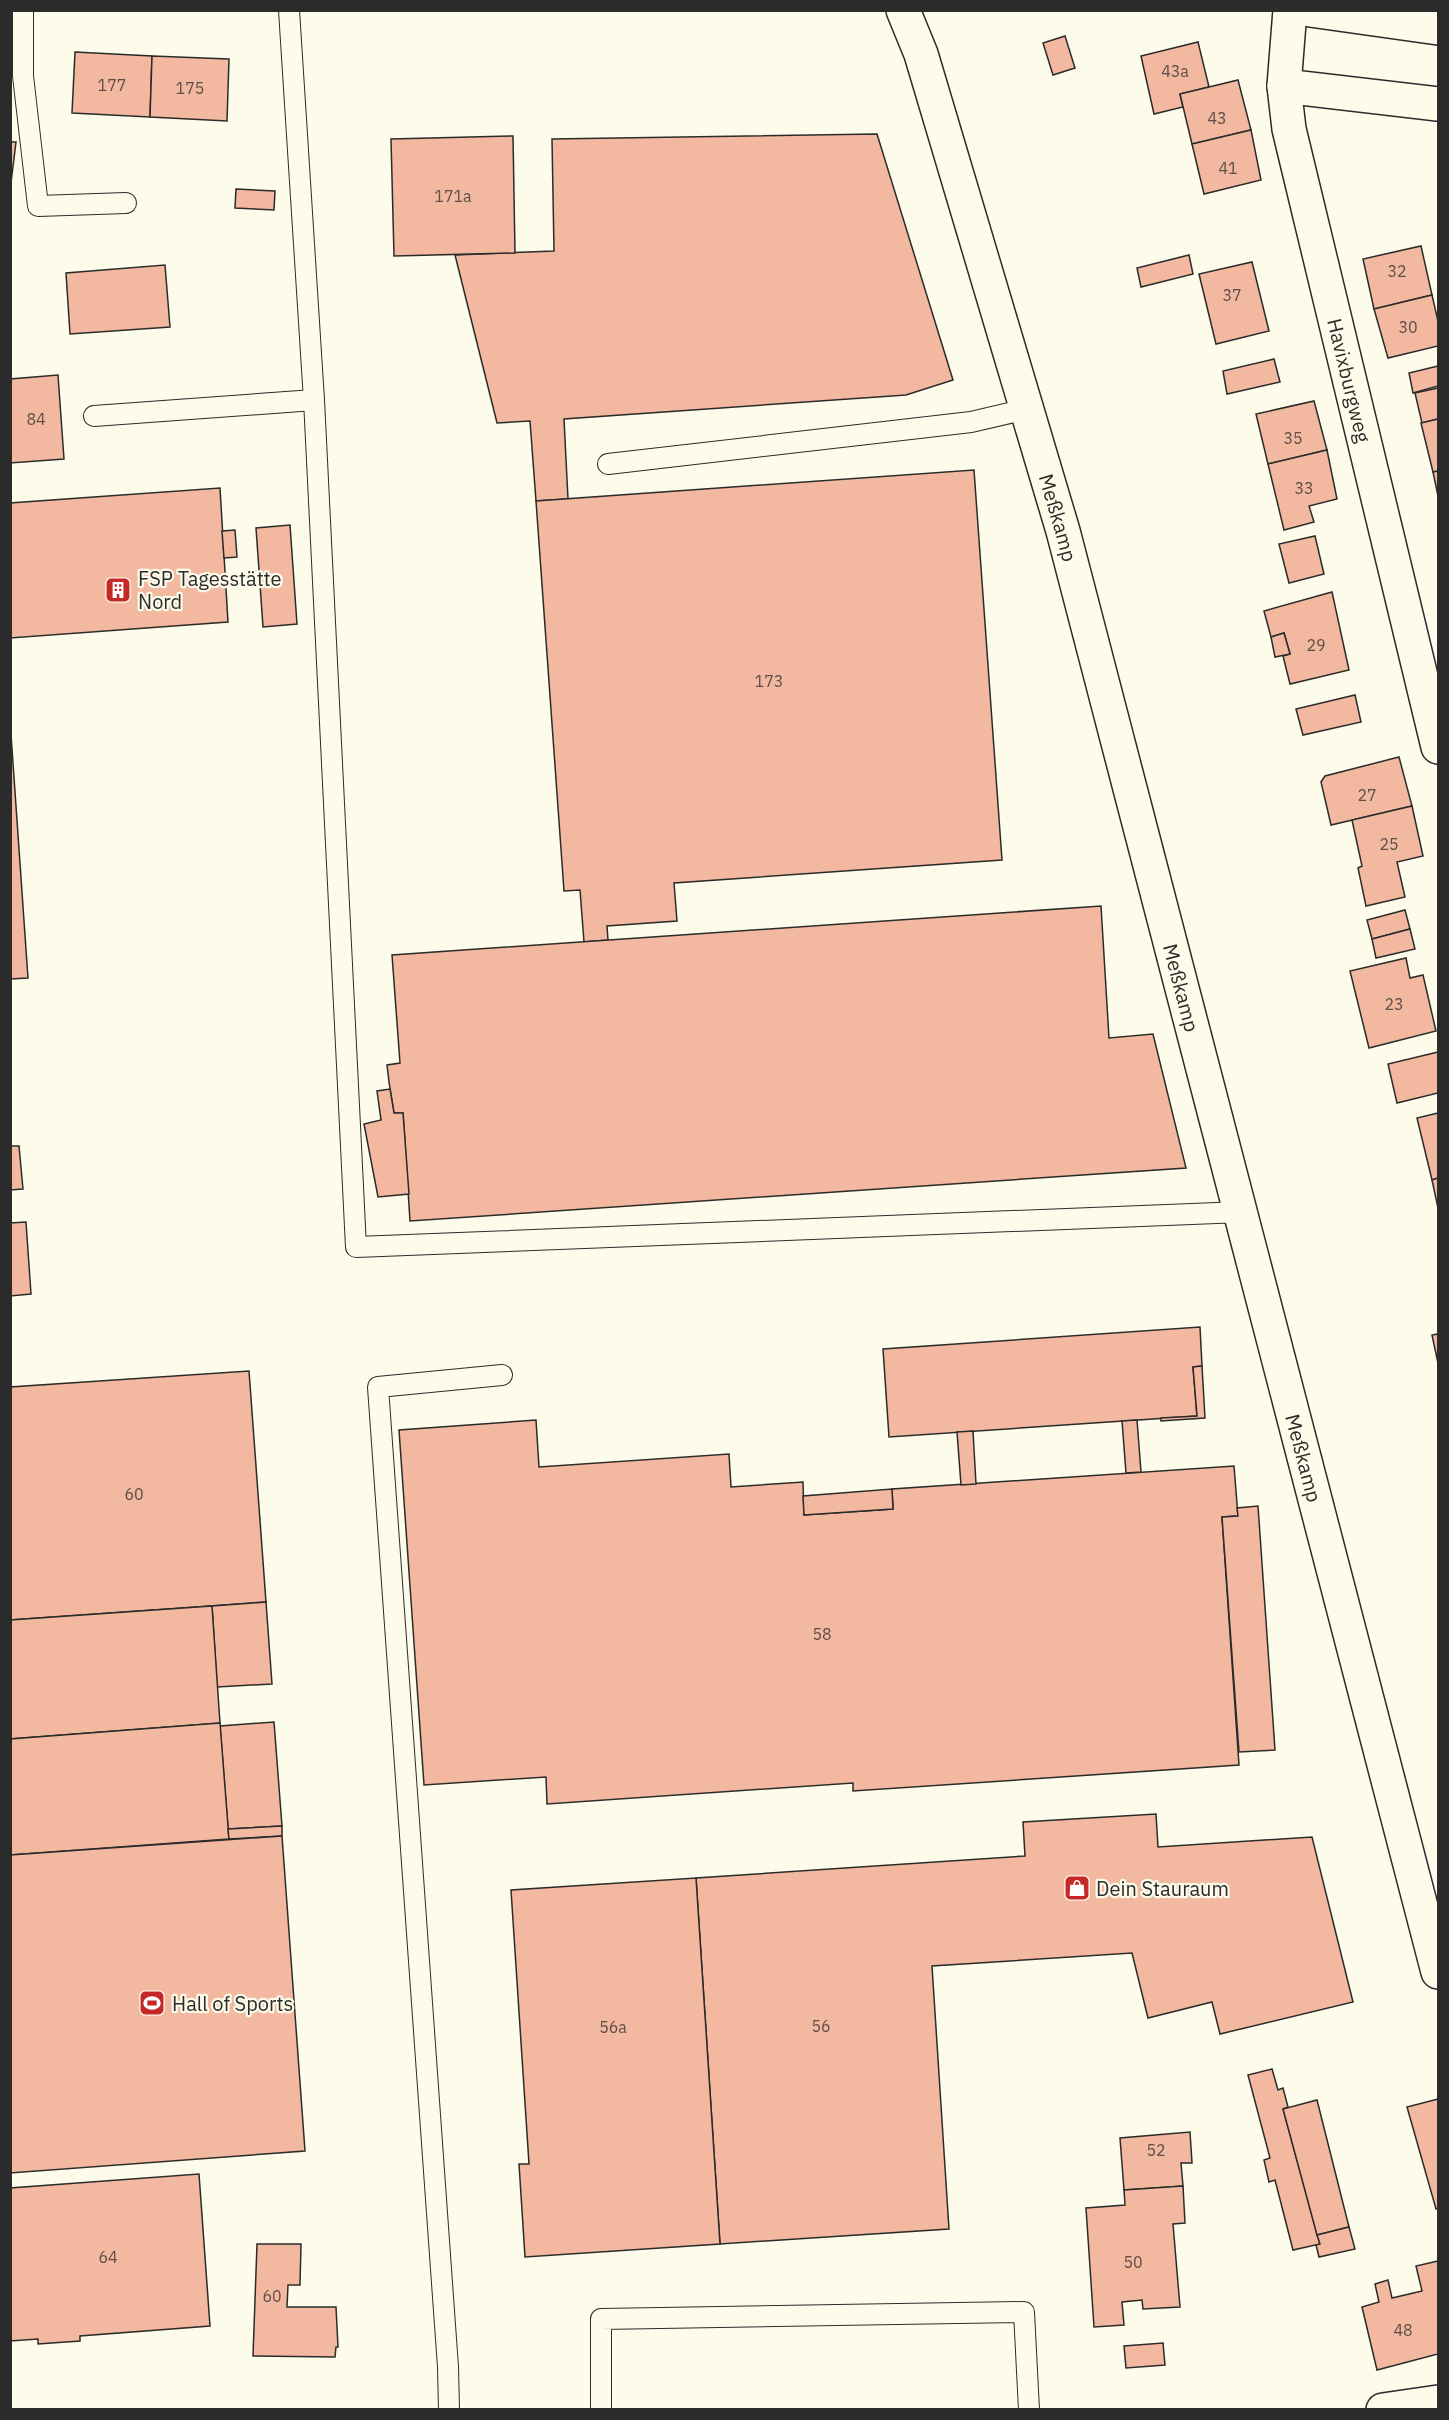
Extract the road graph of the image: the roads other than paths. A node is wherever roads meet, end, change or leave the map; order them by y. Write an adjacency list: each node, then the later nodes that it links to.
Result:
1 (23, 10): 9 (lane)
2 (289, 10): 10 (lane)
3 (903, 10): 11 (street, Meßkamp)
4 (1290, 10): 7 (street, Havixburgweg)
5 (1310, 10): 6 (street)
6 (1438, 28)
7 (1284, 86): 8 (street); 14 (street, Havixburgweg)
8 (1438, 104)
9 (126, 203)
10 (314, 400): 12 (lane); 15 (lane)
11 (1027, 409): 13 (lane); 15 (street, Meßkamp)
12 (94, 416)
13 (608, 464)
14 (1438, 747)
15 (1242, 1212): 17 (street, Meßkamp)
16 (502, 1374): 19 (lane)
17 (1438, 1972)
18 (1438, 2402): 22 (street)
19 (448, 2409)
20 (602, 2409): 21 (lane)
21 (1029, 2409)
22 (1383, 2409)

